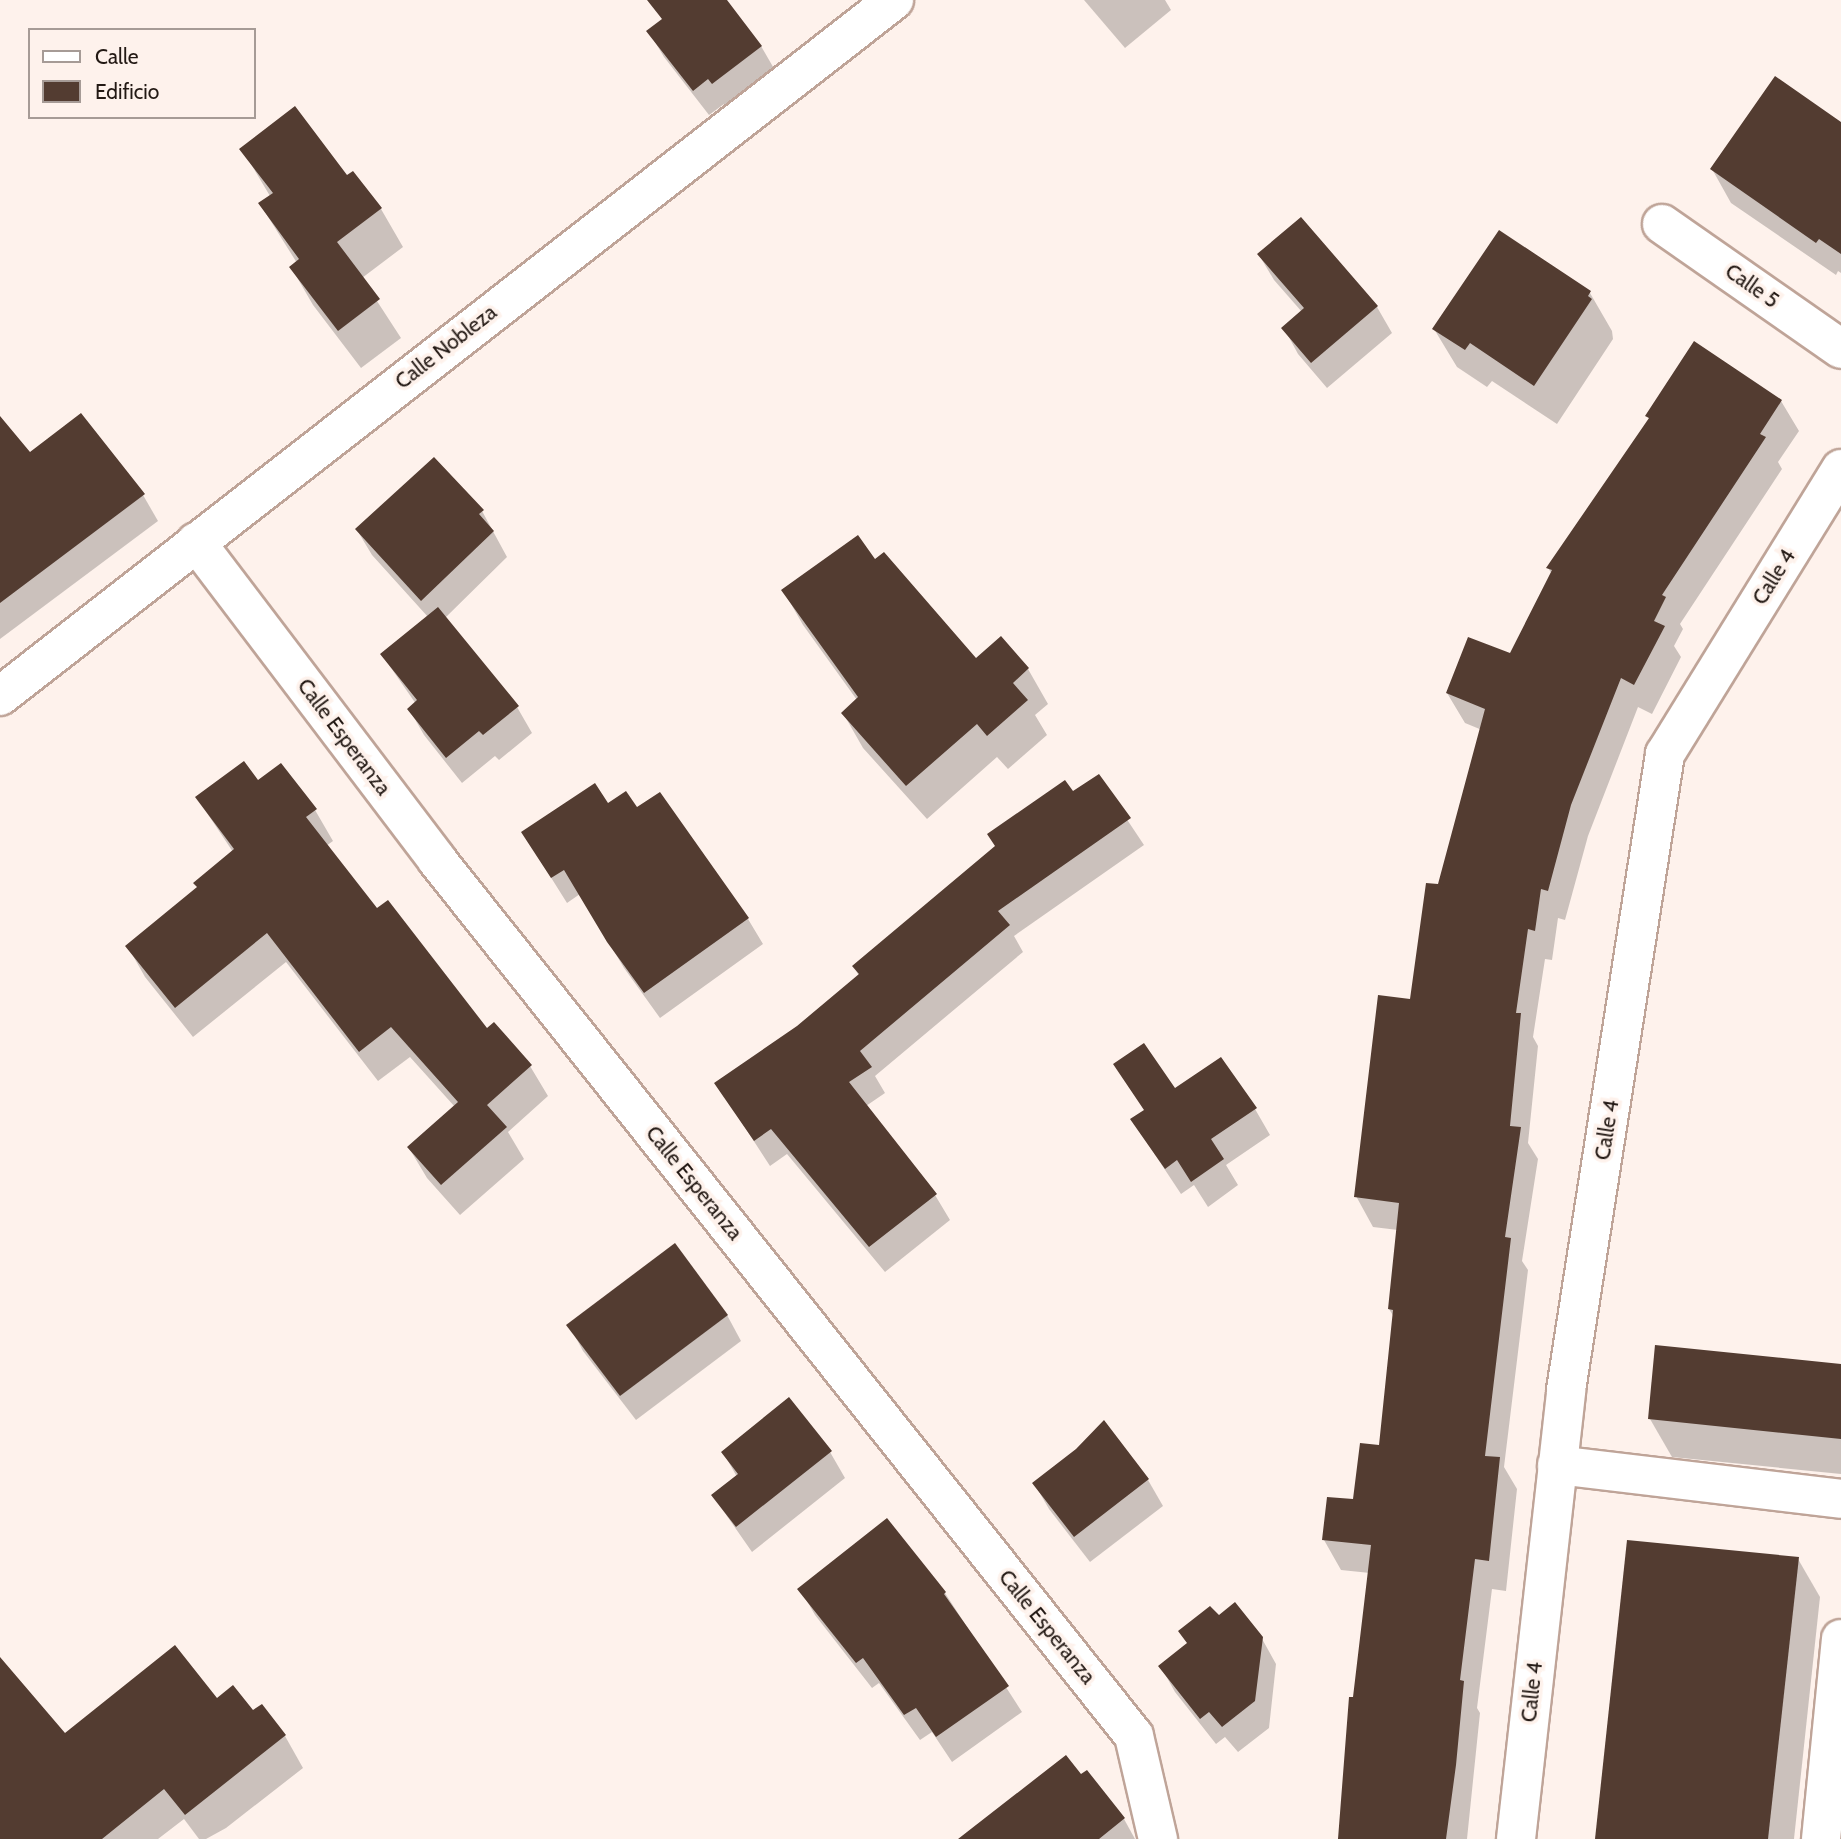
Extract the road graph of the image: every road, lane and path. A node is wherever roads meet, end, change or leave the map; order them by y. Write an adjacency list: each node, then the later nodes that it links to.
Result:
1 (894, 0): 5 (street, Calle Nobleza)
2 (1662, 224): 3 (street, Calle 5)
3 (1841, 349)
4 (1841, 468): 7 (street, Calle 4)
5 (196, 542): 6 (street, Calle Nobleza); 10 (street, Calle Esperanza)
6 (0, 696)
7 (1557, 1465): 8 (street); 11 (street, Calle 4)
8 (1841, 1499)
9 (1841, 1639): 12 (street)
10 (1158, 1839)
11 (1516, 1839)
12 (1821, 1839)

